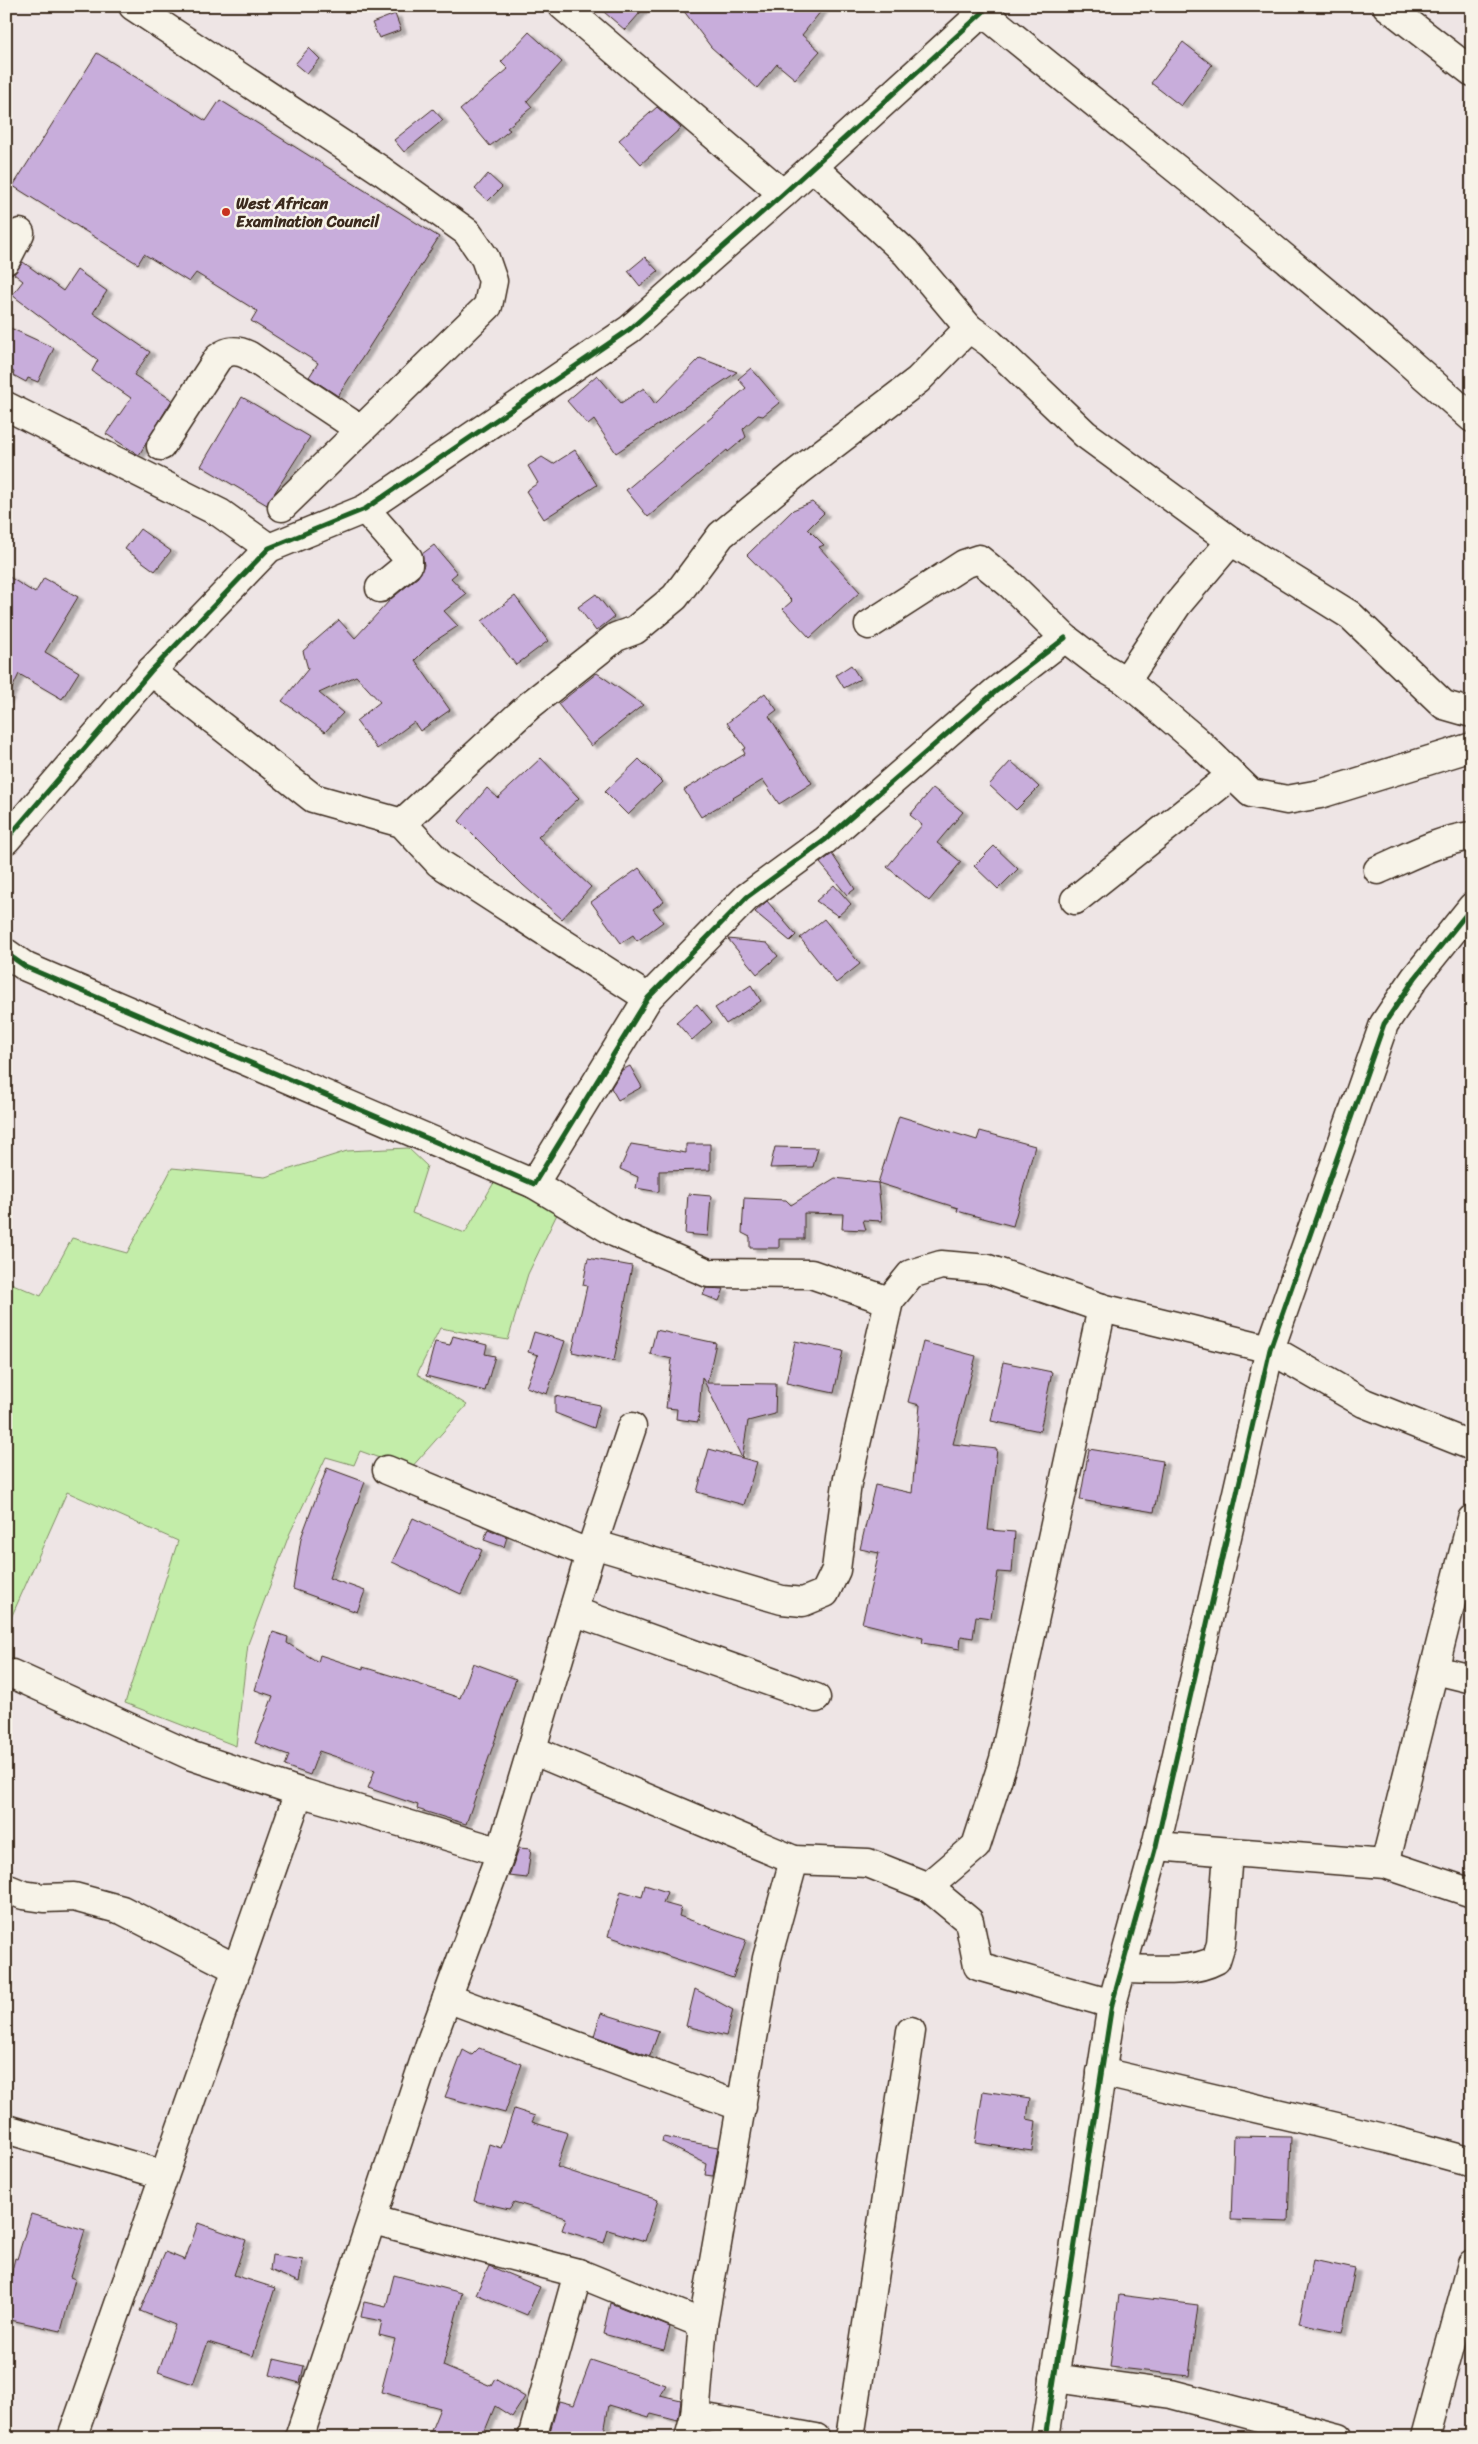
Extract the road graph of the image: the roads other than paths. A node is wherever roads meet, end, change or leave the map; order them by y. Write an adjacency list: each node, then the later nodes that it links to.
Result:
1 (133, 6): 13 (street)
2 (563, 6): 7 (street)
3 (1387, 6): 5 (street)
4 (979, 9): 6 (street); 12 (street)
5 (1472, 72)
6 (813, 167): 7 (street); 10 (street)
7 (783, 194): 16 (street)
8 (20, 233): 9 (street)
9 (6, 260)
10 (969, 328): 17 (street); 27 (street)
11 (6, 406): 18 (street)
12 (1472, 418)
13 (361, 430): 14 (street); 15 (street)
14 (162, 446)
15 (282, 507)
16 (364, 510): 18 (street); 19 (street)
17 (1231, 541): 23 (street); 24 (street)
18 (269, 548): 22 (street)
19 (380, 588)
20 (869, 625): 21 (street)
21 (1066, 638): 23 (street); 34 (street)
22 (151, 671): 27 (street); 29 (street)
23 (1126, 681): 26 (street)
24 (1472, 712)
25 (1472, 747): 26 (street)
26 (1232, 775): 31 (street)
27 (402, 823): 34 (street)
28 (1472, 836): 30 (street)
29 (6, 840)
30 (1378, 870)
31 (1075, 900)
32 (1472, 907): 38 (street)
33 (6, 953): 35 (street)
34 (648, 998): 35 (street)
35 (534, 1184): 36 (street)
36 (889, 1300): 37 (street); 43 (street)
37 (1102, 1308): 38 (street); 56 (street)
38 (1270, 1349): 40 (street); 51 (street)
39 (632, 1427): 43 (street)
40 (1472, 1446)
41 (387, 1470): 43 (street)
42 (1472, 1519): 45 (street)
43 (591, 1549): 44 (street)
44 (573, 1611): 48 (street); 49 (street)
45 (1435, 1670): 47 (street); 54 (street)
46 (12, 1674): 50 (street)
47 (1472, 1679)
48 (816, 1698)
49 (532, 1750): 52 (street); 53 (street)
50 (299, 1792): 52 (street); 59 (street)
51 (1156, 1846): 54 (street); 60 (street)
52 (501, 1852): 61 (street)
53 (794, 1860): 56 (street); 65 (street)
54 (1385, 1864): 58 (street)
55 (1227, 1866): 60 (street)
56 (928, 1886): 62 (street)
57 (6, 1888): 59 (street)
58 (1472, 1893)
59 (237, 1969): 68 (street)
60 (1122, 1969): 62 (street)
61 (446, 1998): 65 (street); 69 (street)
62 (1112, 2004): 64 (street)
63 (912, 2031): 79 (street)
64 (1101, 2072): 67 (street); 73 (street)
65 (742, 2107): 72 (street)
66 (6, 2130): 68 (street)
67 (1472, 2162)
68 (164, 2175): 75 (street)
69 (373, 2220): 71 (street); 76 (street)
70 (1472, 2264): 82 (street)
71 (578, 2273): 72 (street); 77 (street)
72 (703, 2324): 74 (street)
73 (1054, 2378): 80 (street); 81 (street)
74 (692, 2427): 78 (street)
75 (72, 2438)
76 (299, 2438)
77 (532, 2438)
78 (816, 2438)
79 (850, 2438)
80 (1045, 2438)
81 (1339, 2438)
82 (1425, 2438)

